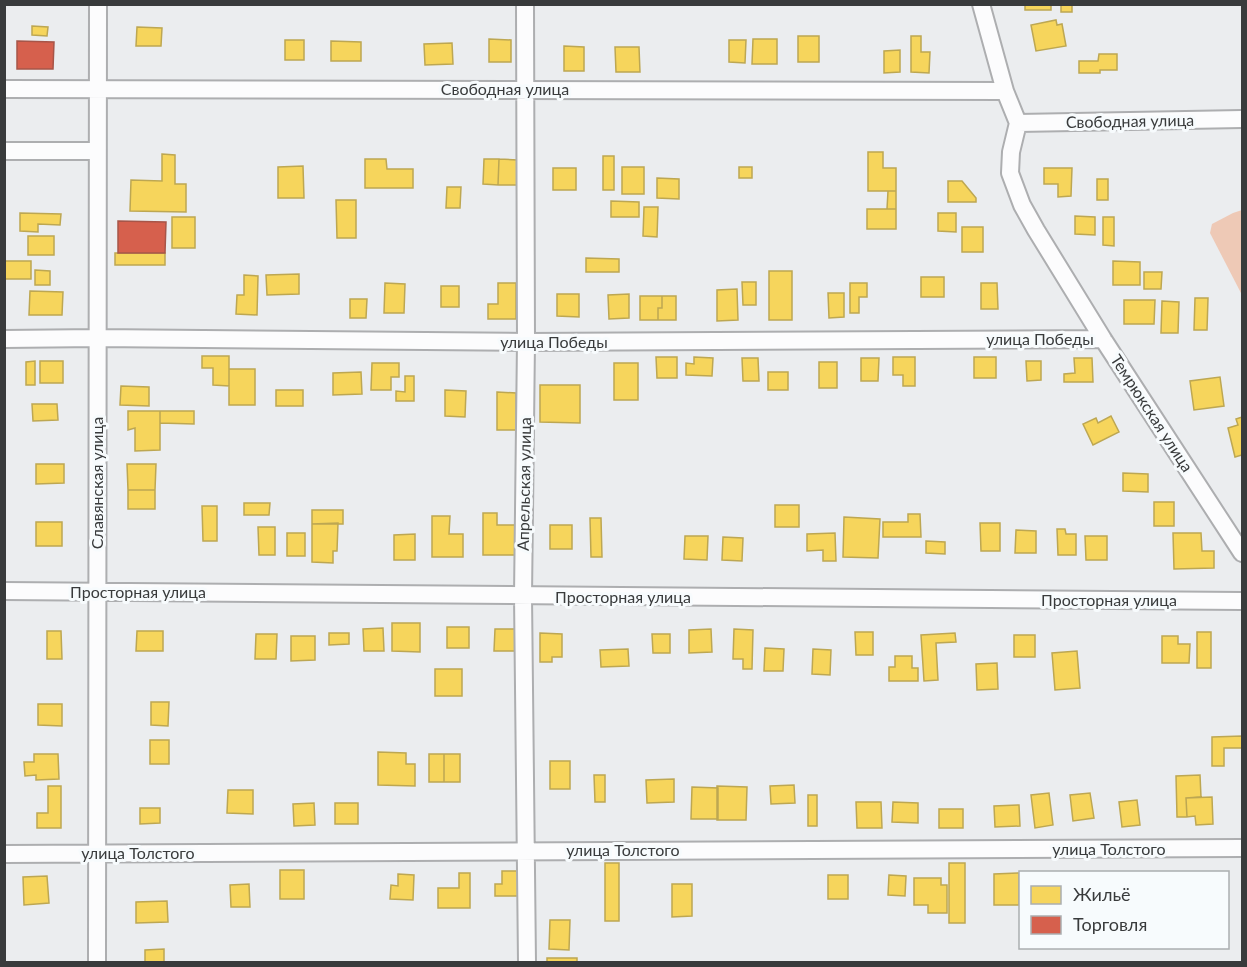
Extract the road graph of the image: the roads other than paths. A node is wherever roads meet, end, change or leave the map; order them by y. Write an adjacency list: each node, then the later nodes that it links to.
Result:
1 (98, 4): 5 (street, Славянская улица)
2 (525, 4): 6 (street, Апрельская улица)
3 (981, 4): 7 (street)
4 (4, 88): 5 (street, Свободная улица)
5 (98, 89): 6 (street, Свободная улица); 11 (street, Славянская улица)
6 (525, 89): 7 (street, Свободная улица); 15 (street, Апрельская улица)
7 (1005, 91): 9 (street)
8 (1242, 119): 9 (street, Свободная улица)
9 (1018, 123): 14 (street, Темрюкская улица)
10 (4, 151): 11 (street)
11 (98, 151): 12 (street, Славянская улица)
12 (99, 338): 13 (street, улица Победы); 15 (street, улица Победы); 18 (street, Славянская улица)
13 (4, 339)
14 (1103, 339): 15 (street, улица Победы); 16 (street, Темрюкская улица)
15 (526, 342): 19 (street, Апрельская улица)
16 (1242, 553)
17 (4, 591): 18 (street, Просторная улица)
18 (96, 591): 19 (street, Просторная улица); 24 (street, Славянская улица)
19 (523, 596): 20 (street, Просторная улица); 22 (street, Апрельская улица)
20 (1242, 601)
21 (1242, 849): 22 (street, улица Толстого)
22 (527, 851): 24 (street, улица Толстого); 26 (street, Апрельская улица)
23 (4, 854): 24 (street, улица Толстого)
24 (97, 854): 25 (street, Славянская улица)
25 (97, 963)
26 (527, 963)

